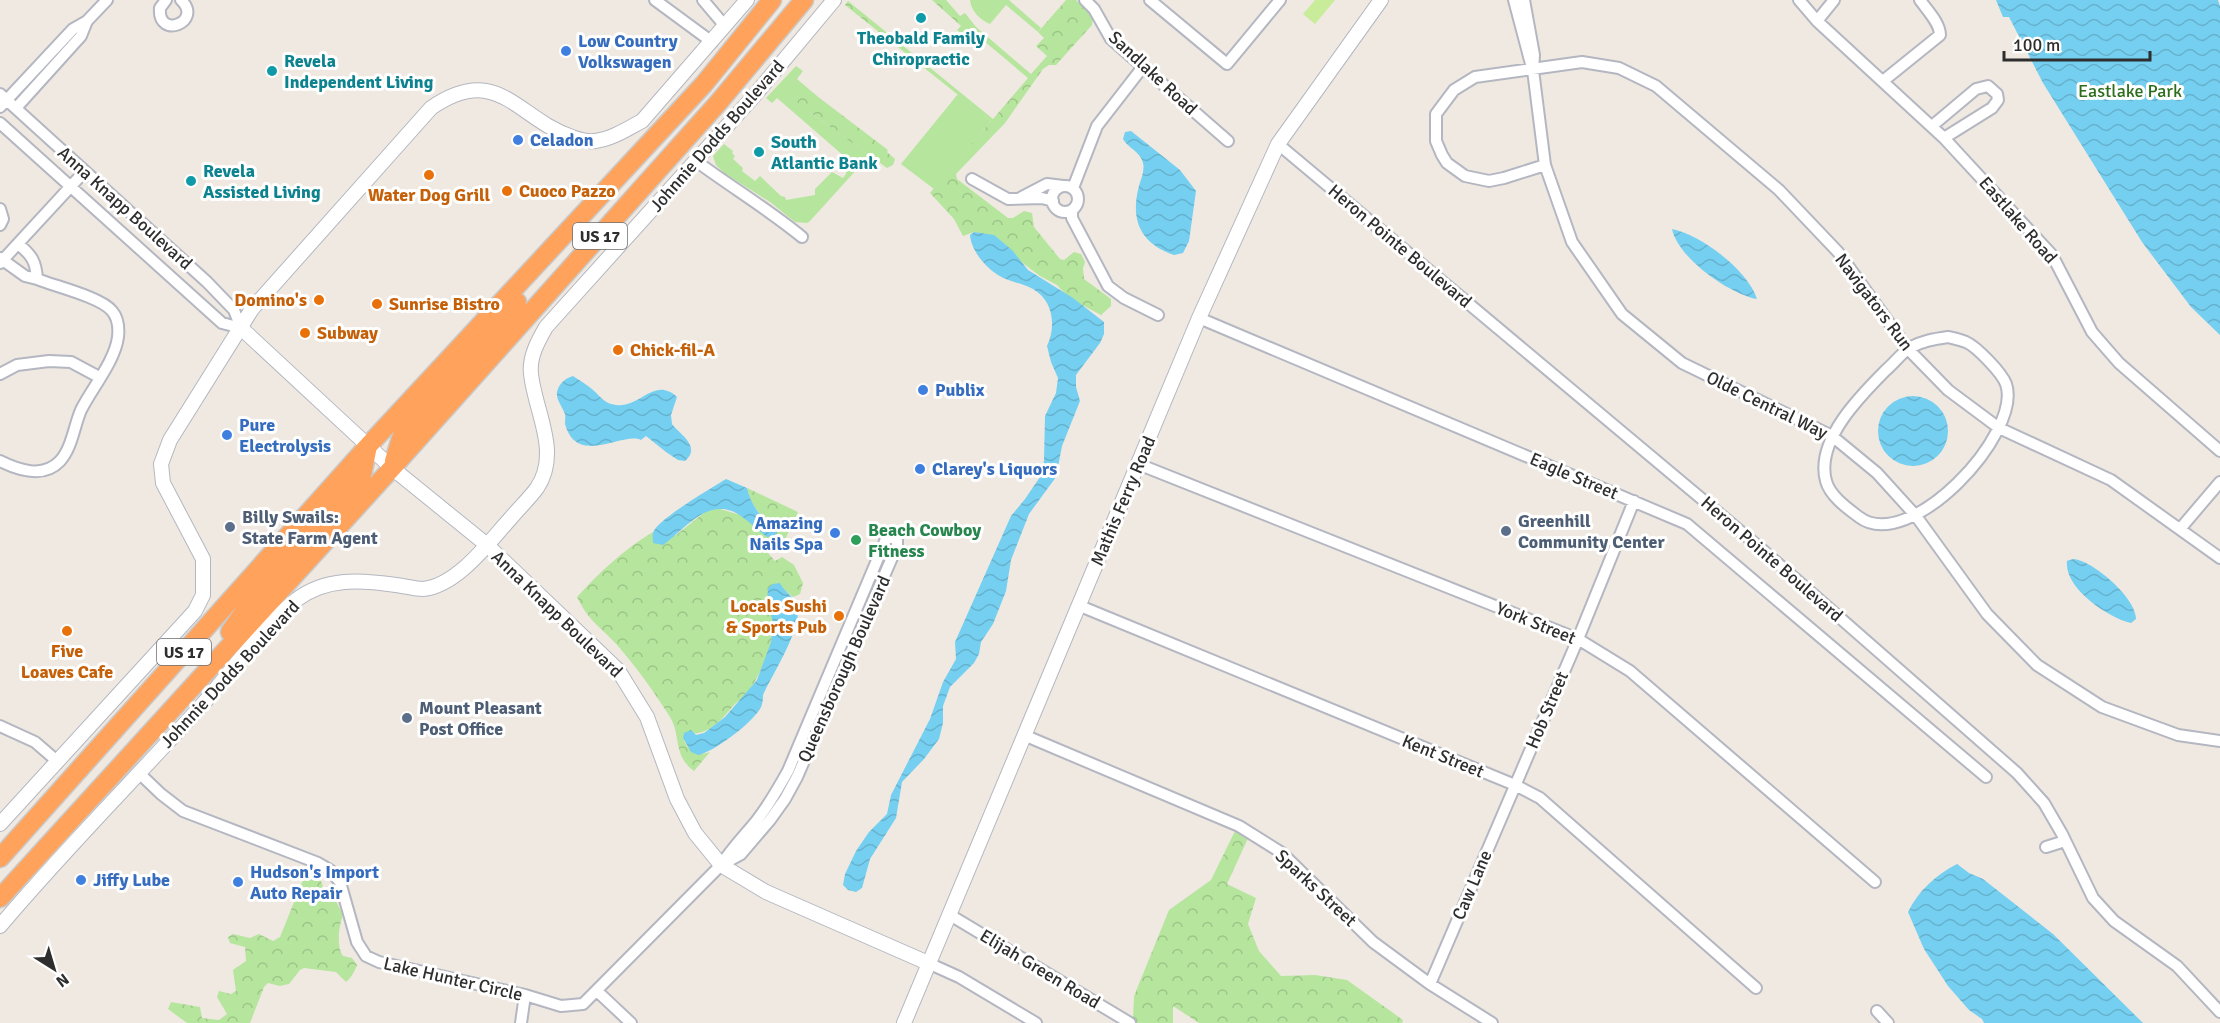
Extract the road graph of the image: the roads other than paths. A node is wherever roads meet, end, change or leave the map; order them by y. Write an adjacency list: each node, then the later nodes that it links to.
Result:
1 (107, 0): 19 (street)
2 (181, 0): 18 (street)
3 (655, 0): 22 (street)
4 (703, 0): 21 (street)
5 (747, 0): 21 (street)
6 (772, 0): 44 (highway, US 17)
7 (804, 0): 61 (highway, Johnnie Dodds Boulevard / US 17)
8 (834, 0): 33 (street, Johnnie Dodds Boulevard)
9 (1085, 0): 23 (street, Sandlake Road)
10 (1150, 0): 11 (street)
11 (1280, 0)
12 (1381, 0): 32 (street, Mathis Ferry Road)
13 (1514, 0): 24 (street, Olde Central Way)
14 (1524, 0): 24 (street, Olde Central Way)
15 (1799, 0): 20 (street, Eastlake Road)
16 (1834, 0): 20 (street)
17 (1920, 0): 25 (street)
18 (163, 1)
19 (87, 21): 26 (street); 27 (street)
20 (1817, 21): 25 (street, Eastlake Road)
21 (725, 26): 22 (street)
22 (712, 42): 51 (street)
23 (1142, 68): 31 (street, Sandlake Road); 38 (street)
24 (1533, 70): 34 (street, Olde Central Way); 34 (street); 52 (street, Navigators Run)
25 (1883, 81): 29 (street, Eastlake Road)
26 (2, 101): 27 (street, Anna Knapp Boulevard)
27 (16, 108): 35 (street, Anna Knapp Boulevard)
28 (0, 123): 37 (street, Anna Knapp Boulevard)
29 (1932, 126): 30 (street, Eastlake Road); 30 (street)
30 (1944, 138): 58 (street, Eastlake Road)
31 (1228, 141)
32 (1278, 144): 50 (street, Mathis Ferry Road); 79 (street, Heron Pointe Boulevard)
33 (696, 161): 45 (street); 66 (street, Johnnie Dodds Boulevard)
34 (1545, 165): 56 (street, Olde Central Way)
35 (84, 172): 37 (street); 51 (street, Anna Knapp Boulevard)
36 (972, 179): 39 (street)
37 (70, 187): 46 (street); 51 (street, Anna Knapp Boulevard)
38 (1068, 187): 39 (street); 40 (street); 42 (street)
39 (1017, 200): 40 (street)
40 (1053, 201): 42 (street)
41 (0, 209): 43 (street)
42 (1072, 210): 49 (street)
43 (0, 225)
44 (572, 226): 57 (highway, US 17); 61 (highway)
45 (802, 237)
46 (18, 244): 47 (street); 48 (street)
47 (1, 261): 48 (street)
48 (37, 279): 54 (street)
49 (1158, 315)
50 (1199, 318): 60 (street, Mathis Ferry Road); 63 (street, Eagle Street)
51 (241, 328): 57 (street, Anna Knapp Boulevard); 74 (street)
52 (1908, 349): 55 (street, Navigators Run); 55 (street); 56 (street)
53 (0, 374): 54 (street)
54 (99, 377): 59 (street)
55 (1999, 428): 64 (street); 65 (street, Navigators Run)
56 (1832, 436): 64 (street, Olde Central Way); 64 (street)
57 (368, 446): 61 (street, Anna Knapp Boulevard); 70 (highway); 81 (highway, US 17)
58 (2220, 451)
59 (0, 461)
60 (1138, 464): 68 (street, Mathis Ferry Road); 69 (street, York Street)
61 (392, 468): 66 (street, Anna Knapp Boulevard); 70 (highway, Johnnie Dodds Boulevard / US 17)
62 (2220, 482): 65 (street)
63 (1634, 501): 69 (street, Hob Street); 76 (street, Eagle Street)
64 (1916, 516): 73 (street, Olde Central Way)
65 (2180, 529): 67 (street, Navigators Run)
66 (487, 545): 75 (street, Johnnie Dodds Boulevard); 82 (street, Anna Knapp Boulevard)
67 (2220, 558)
68 (1080, 606): 72 (street, Mathis Ferry Road); 77 (street, Kent Street)
69 (1578, 639): 77 (street, Hob Street); 83 (street, York Street)
70 (190, 690): 84 (highway, Johnnie Dodds Boulevard / US 17)
71 (0, 726): 74 (street)
72 (1026, 735): 85 (street, Mathis Ferry Road); 88 (street, Sparks Street)
73 (2220, 741)
74 (57, 761): 78 (street)
75 (139, 773): 86 (street, Johnnie Dodds Boulevard); 91 (street, Lake Hunter Circle)
76 (1986, 777)
77 (1515, 785): 88 (street, Caw Lane); 89 (street, Kent Street)
78 (0, 824)
79 (2065, 841): 80 (street); 93 (street, Heron Pointe Boulevard)
80 (2046, 847)
81 (0, 858)
82 (722, 865): 82 (street, Queensborough Boulevard); 87 (street, Anna Knapp Boulevard); 90 (street, Lake Hunter Circle)
83 (1875, 882)
84 (0, 898)
85 (950, 915): 87 (street, Mathis Ferry Road); 98 (street, Elijah Green Road)
86 (0, 926)
87 (928, 963): 96 (street, Mathis Ferry Road); 97 (street)
88 (1430, 984): 99 (street, Sparks Street)
89 (1756, 988)
90 (598, 992): 91 (street, Lake Hunter Circle); 95 (street)
91 (525, 996): 94 (street)
92 (1877, 1011): 100 (street)
93 (2220, 1012)
94 (521, 1023)
95 (631, 1023)
96 (904, 1023)
97 (1036, 1023)
98 (1130, 1023)
99 (1492, 1023)
100 (1887, 1023)

